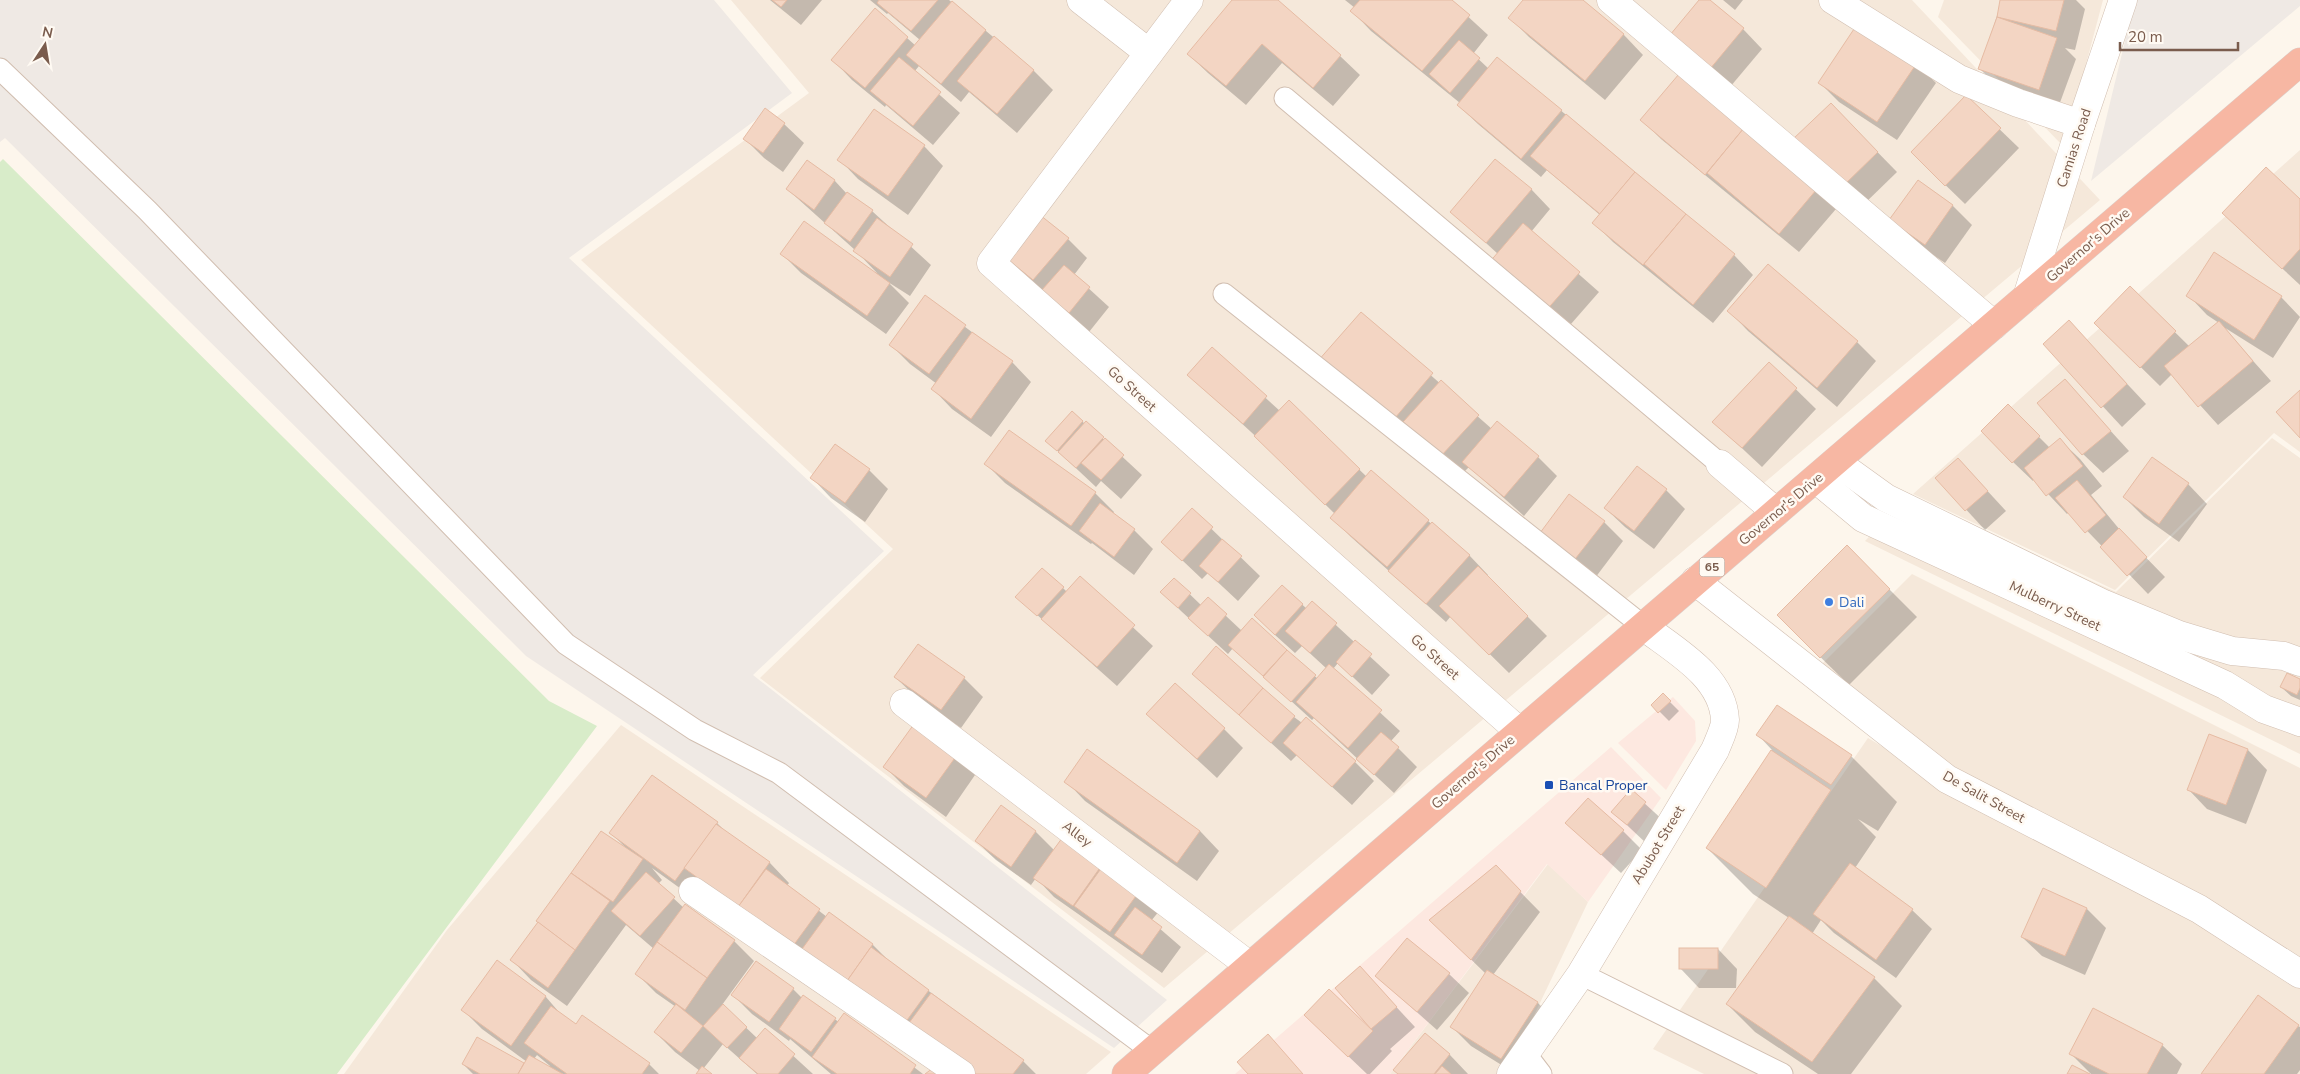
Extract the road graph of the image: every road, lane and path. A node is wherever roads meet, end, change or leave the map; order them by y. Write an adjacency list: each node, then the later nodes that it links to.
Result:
1 (1081, 0): 6 (street)
2 (1189, 0): 6 (street, Go Street)
3 (1612, 0): 13 (street)
4 (1833, 0): 10 (street)
5 (2123, 0): 10 (street, Camias Road)
6 (1149, 53): 23 (street, Go Street)
7 (2300, 62): 12 (highway, Governor's Drive / 65)
8 (0, 70): 28 (lane)
9 (1285, 98): 15 (lane)
10 (2081, 124): 12 (street, Camias Road)
11 (1224, 294): 19 (lane)
12 (2027, 297): 13 (highway, Governor's Drive / 65)
13 (1994, 325): 14 (highway, Governor's Drive / 65)
14 (1836, 462): 16 (highway, Governor's Drive / 65); 20 (street, Mulberry Street)
15 (1720, 464): 17 (street)
16 (1816, 480): 17 (highway, Governor's Drive / 65); 22 (street, Mulberry Street)
17 (1776, 512): 18 (highway, Governor's Drive / 65)
18 (1695, 581): 19 (highway, Governor's Drive / 65); 27 (street, De Salit Street)
19 (1643, 626): 23 (highway, Governor's Drive / 65); 26 (street, Abubot Street)
20 (2300, 662)
21 (904, 703): 25 (street, Alley)
22 (2300, 722)
23 (1520, 732): 25 (highway, Governor's Drive / 65)
24 (693, 891): 30 (street)
25 (1250, 966): 28 (highway, Governor's Drive / 65)
26 (1581, 974): 29 (street, Abubot Street); 32 (lane)
27 (2300, 974)
28 (1152, 1051): 31 (highway, Governor's Drive / 65)
29 (1526, 1067)
30 (961, 1074)
31 (1126, 1074)
32 (1782, 1074)

